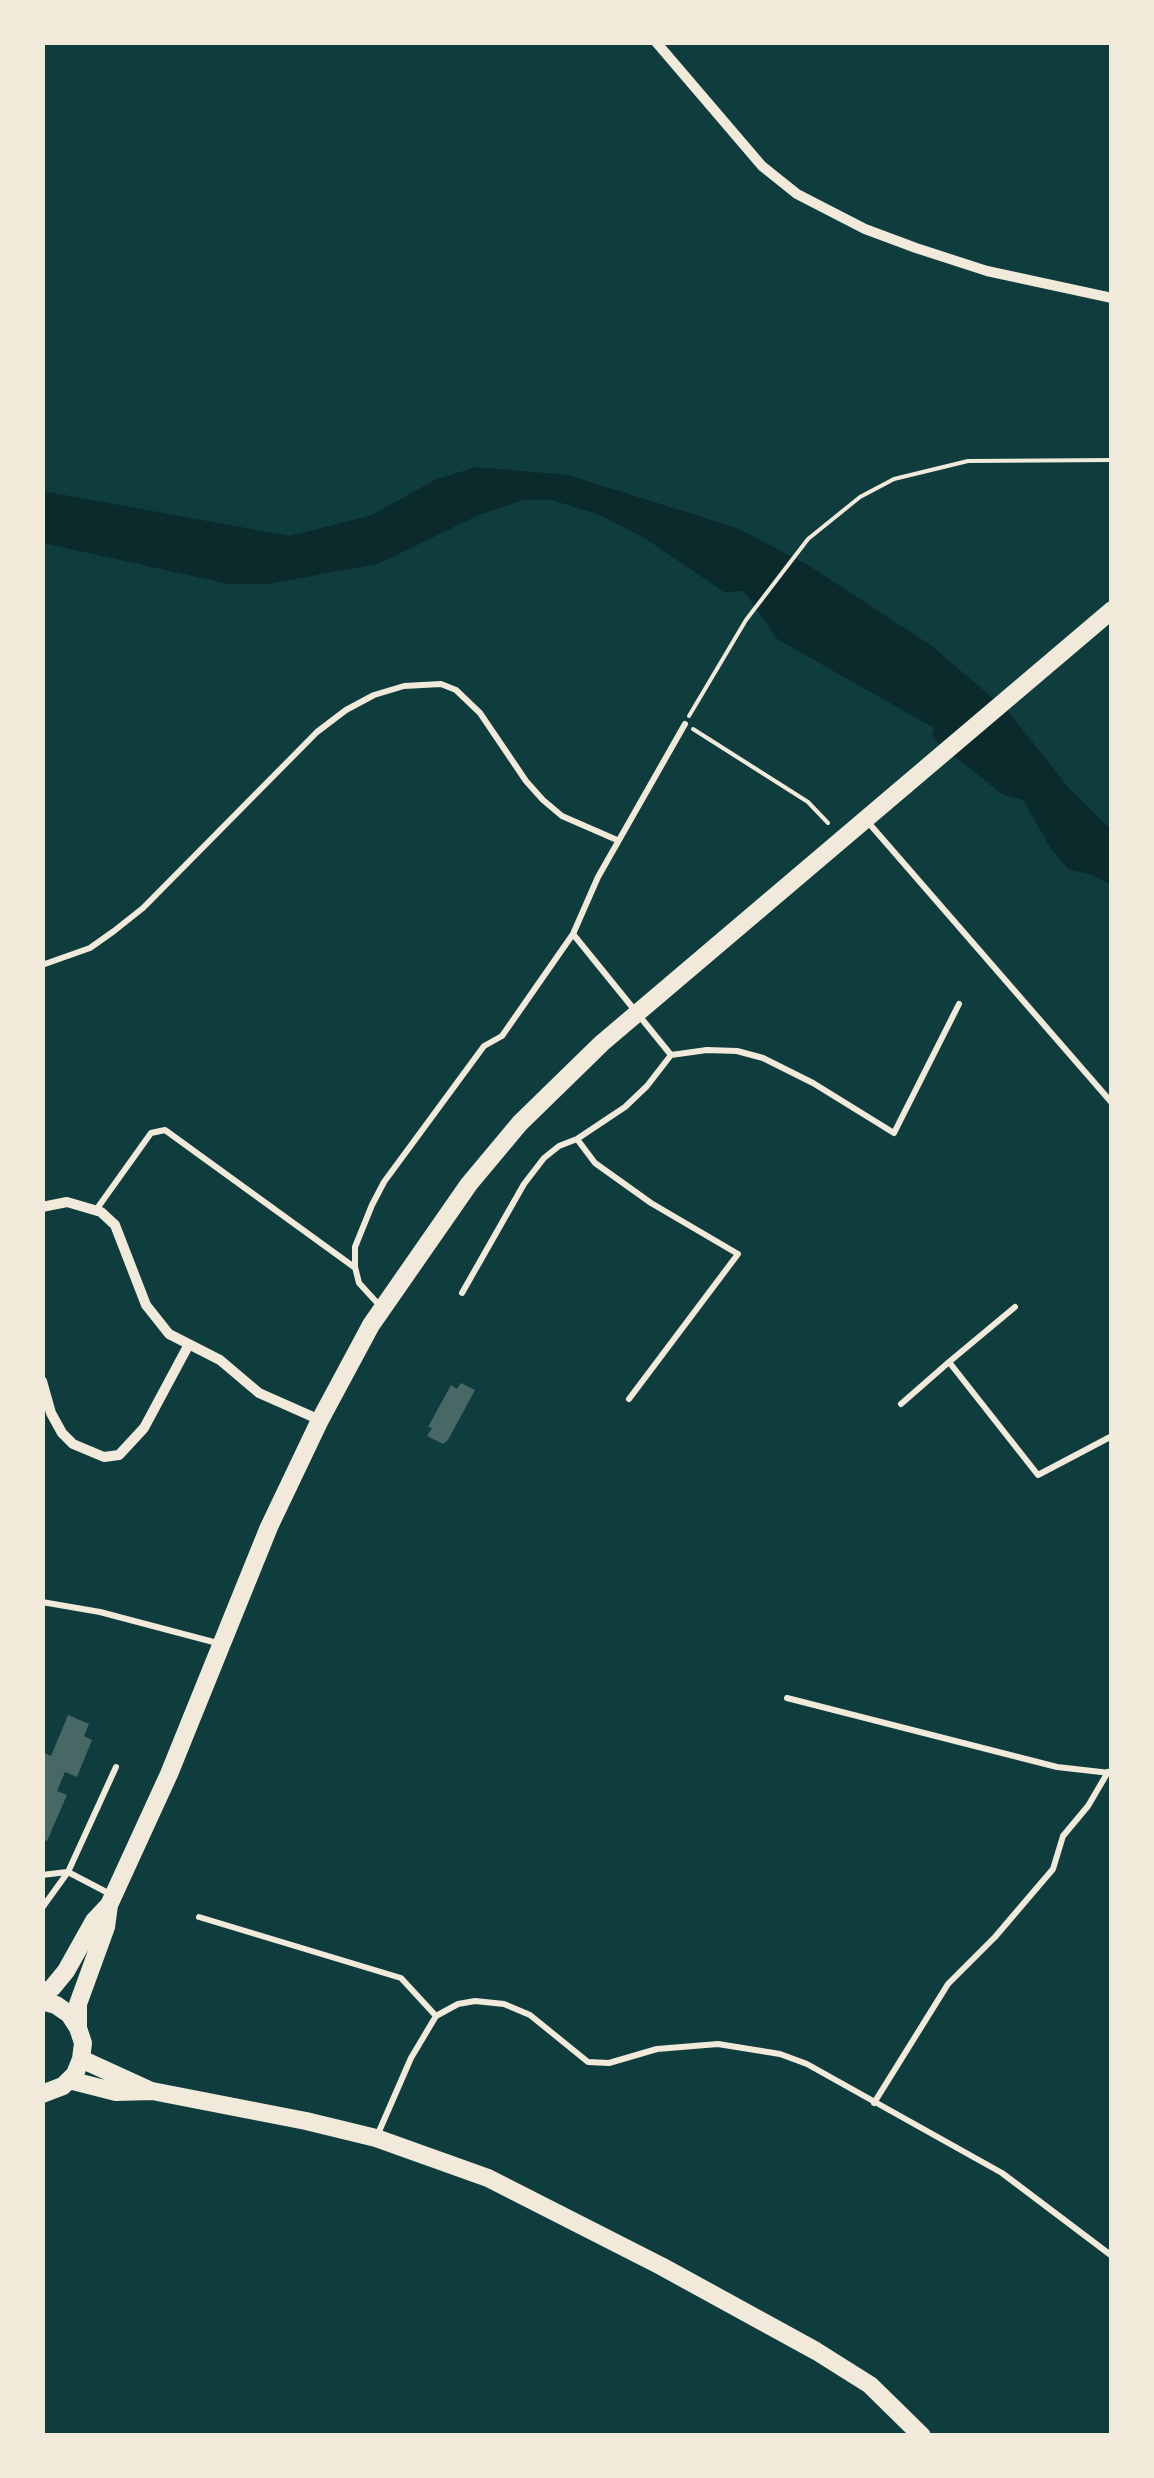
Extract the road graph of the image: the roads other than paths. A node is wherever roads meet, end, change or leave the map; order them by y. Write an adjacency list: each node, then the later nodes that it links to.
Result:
1 (656, 42): 2 (street)
2 (1112, 298)
3 (1112, 610): 5 (main road)
4 (685, 724): 6 (lane)
5 (865, 819): 10 (main road); 12 (lane)
6 (617, 840): 7 (lane); 8 (lane)
7 (573, 934): 10 (lane); 16 (lane)
8 (42, 965)
9 (959, 1004): 11 (lane)
10 (636, 1013): 11 (lane); 18 (main road)
11 (671, 1055): 13 (lane)
12 (1112, 1103)
13 (576, 1138): 17 (lane); 23 (lane)
14 (42, 1207): 15 (street)
15 (96, 1210): 16 (lane); 20 (street)
16 (355, 1267): 18 (lane)
17 (462, 1293)
18 (382, 1307): 25 (main road)
19 (1015, 1307): 21 (lane)
20 (188, 1346): 22 (street); 25 (street)
21 (948, 1362): 24 (lane); 26 (lane)
22 (42, 1381)
23 (628, 1399)
24 (901, 1404)
25 (320, 1420): 28 (main road)
26 (1112, 1436)
27 (42, 1602): 28 (lane)
28 (222, 1644): 34 (main road)
29 (788, 1698): 31 (lane)
30 (116, 1767): 32 (lane)
31 (1110, 1772): 45 (lane)
32 (68, 1872): 33 (lane); 34 (lane); 35 (lane)
33 (42, 1875)
34 (111, 1900): 37 (main road); 40 (main road)
35 (42, 1908)
36 (199, 1917): 39 (lane)
37 (42, 1993)
38 (42, 2001): 40 (main road)
39 (436, 2016): 45 (lane); 46 (lane)
40 (78, 2028): 41 (main road)
41 (81, 2059): 42 (main road); 43 (main road)
42 (68, 2080): 43 (main road); 44 (main road)
43 (152, 2091): 46 (main road)
44 (42, 2094)
45 (874, 2103): 47 (lane)
46 (376, 2138): 48 (main road)
47 (1112, 2256)
48 (922, 2436)

